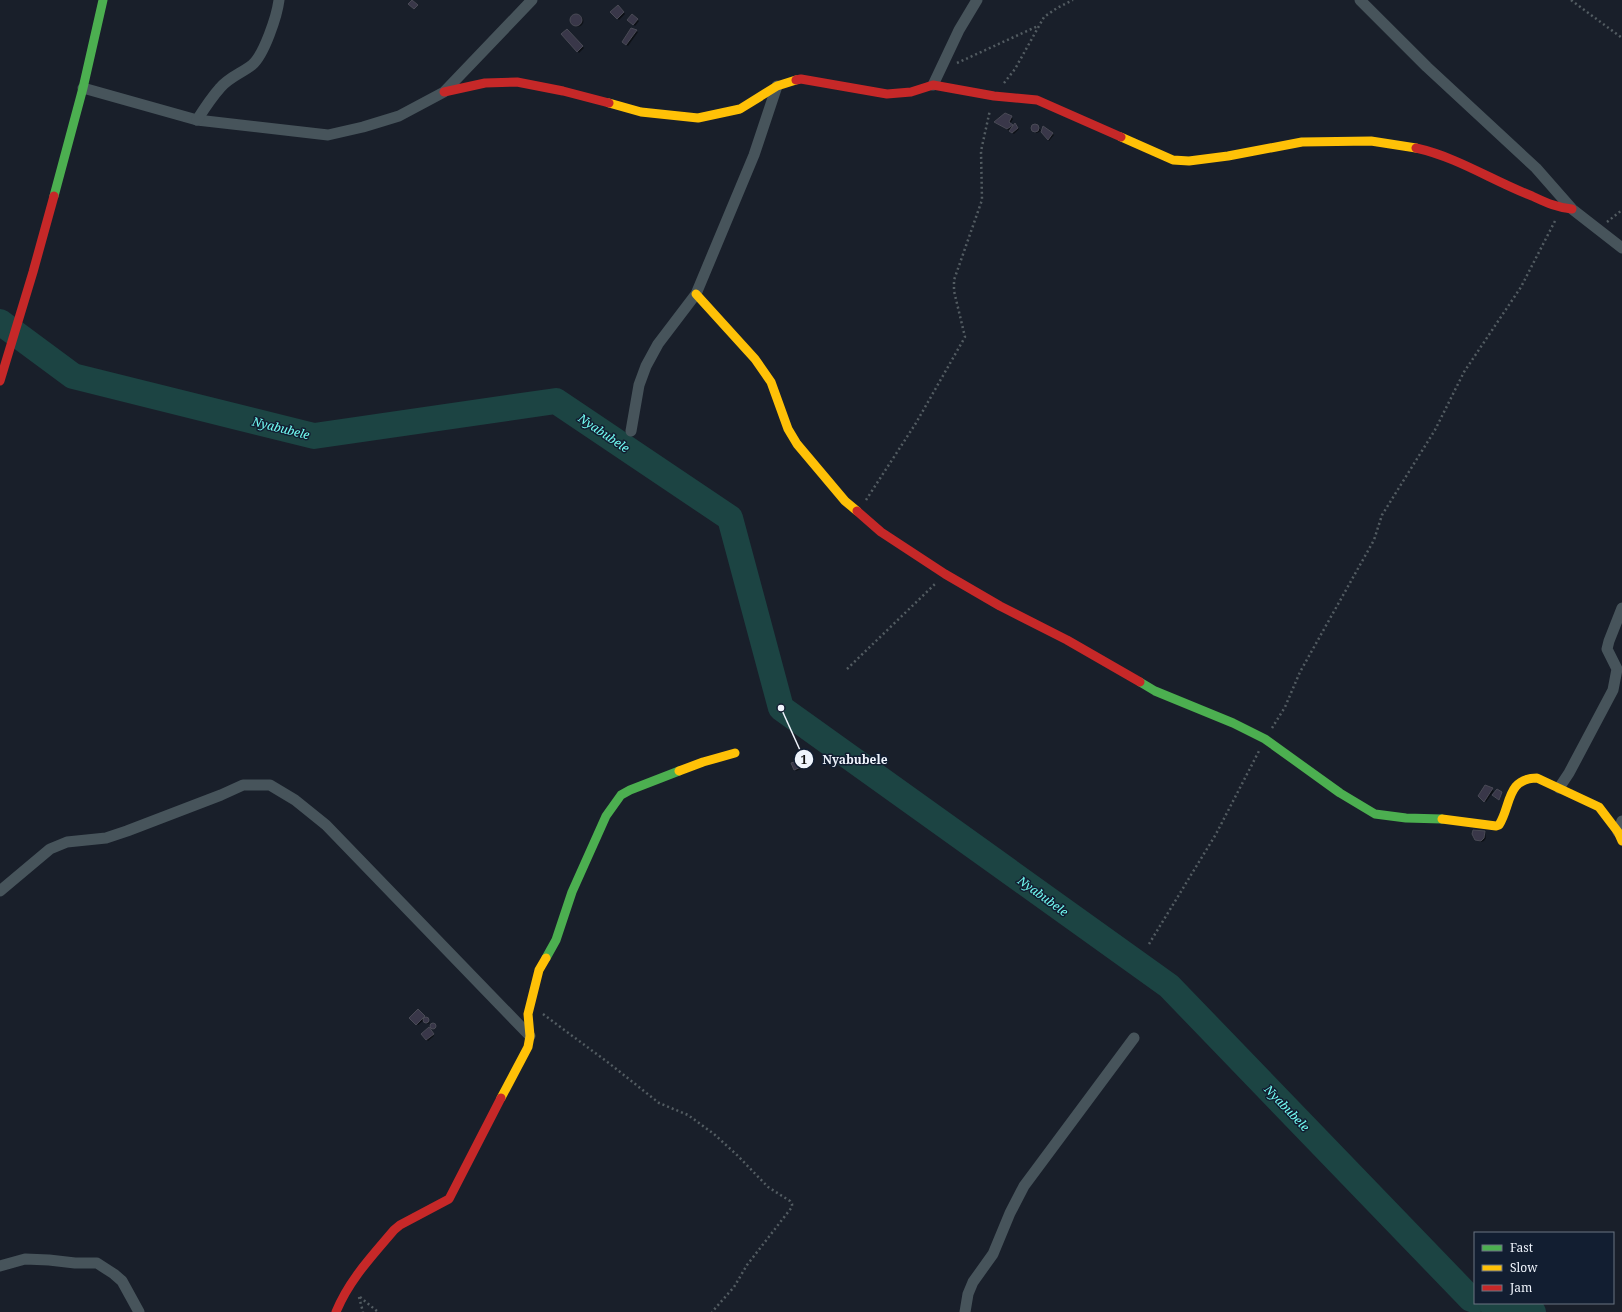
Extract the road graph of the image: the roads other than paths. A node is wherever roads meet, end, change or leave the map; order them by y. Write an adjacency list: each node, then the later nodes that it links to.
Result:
1 (103, 0): 8 (street)
2 (279, 0): 10 (street)
3 (532, 0): 9 (street)
4 (977, 0): 6 (street)
5 (1360, 0): 11 (street)
6 (933, 85): 7 (street); 11 (street)
7 (778, 86): 9 (street); 13 (street)
8 (83, 88): 10 (street); 14 (street)
9 (444, 92): 10 (street)
10 (196, 120)
11 (1572, 209): 12 (street)
12 (1622, 248)
13 (696, 294): 15 (street); 18 (street)
14 (0, 381)
15 (631, 431)
16 (1622, 608): 18 (street)
17 (735, 753): 22 (street)
18 (1559, 788): 20 (street)
19 (1622, 821): 20 (street)
20 (1620, 836)
21 (0, 891): 22 (street)
22 (530, 1036): 26 (street)
23 (1134, 1038): 27 (street)
24 (0, 1266): 25 (street)
25 (139, 1312)
26 (336, 1312)
27 (964, 1312)

